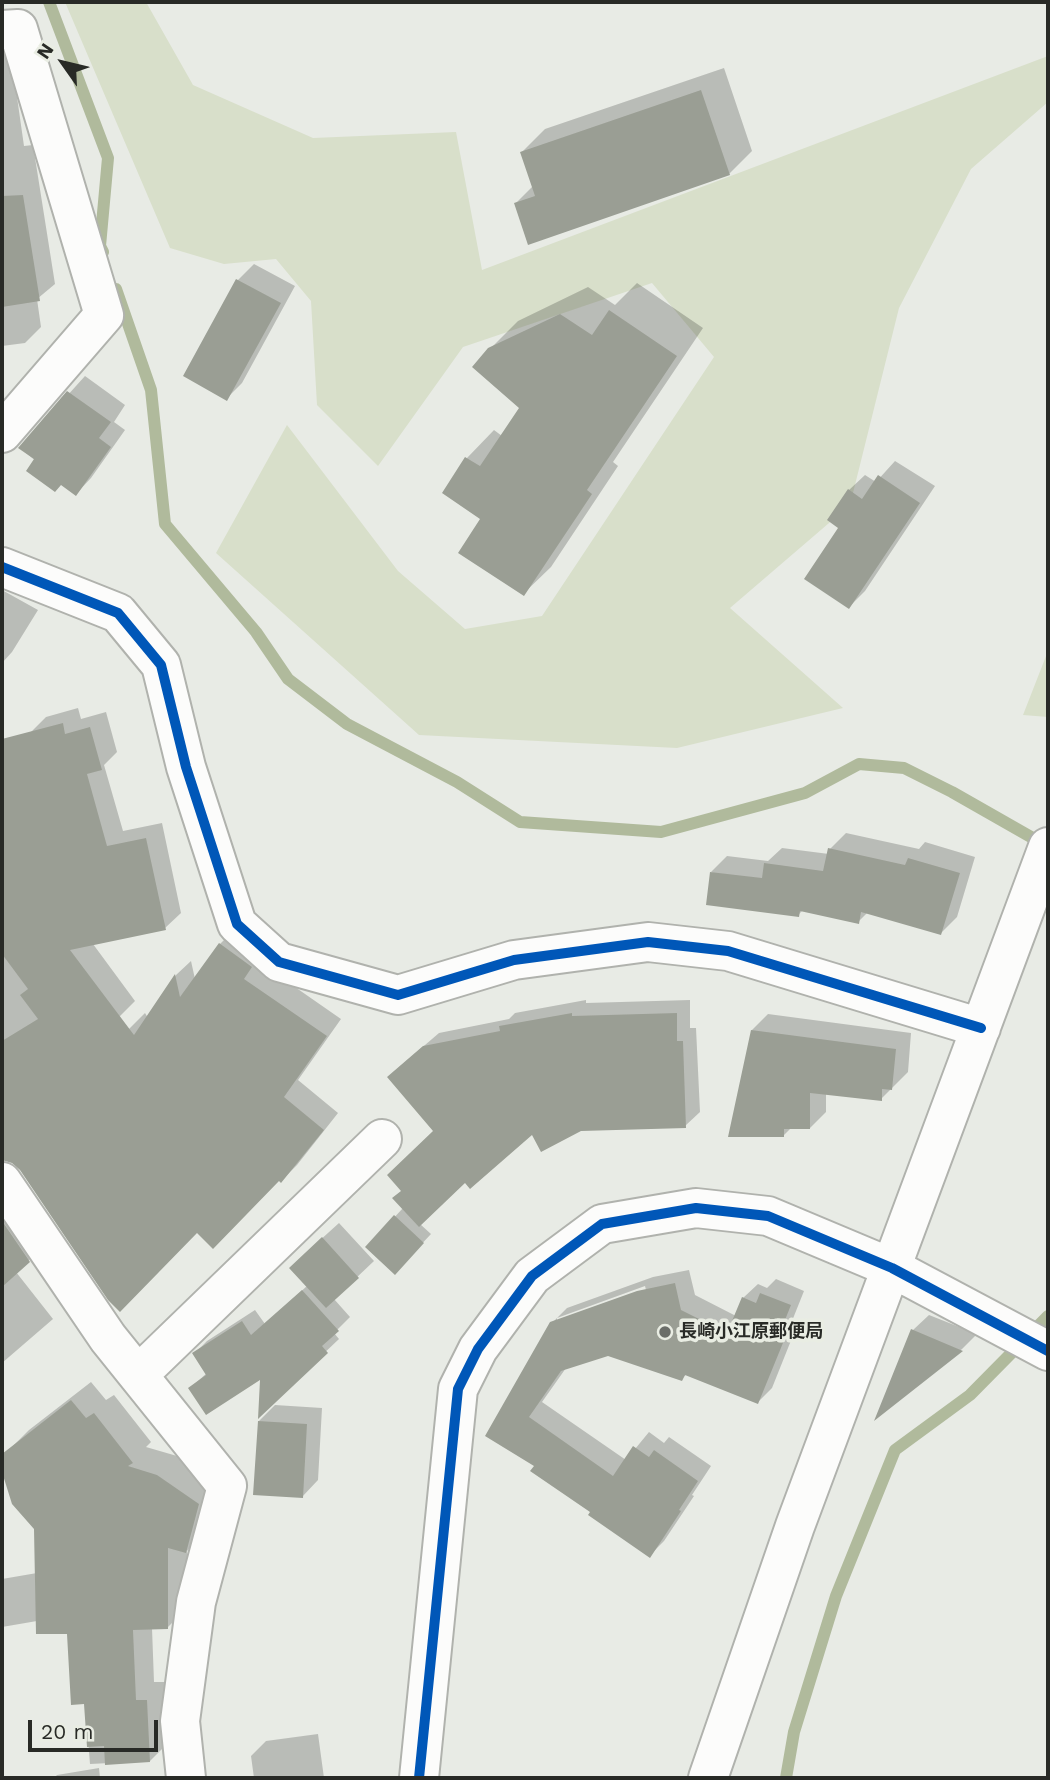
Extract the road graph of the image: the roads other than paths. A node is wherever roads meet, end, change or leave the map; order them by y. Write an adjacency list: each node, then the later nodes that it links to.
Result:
1 (2, 30): 2 (street)
2 (2, 433)
3 (2, 567): 5 (street)
4 (1043, 860): 5 (street)
5 (981, 1028): 8 (street)
6 (382, 1139): 10 (street)
7 (2, 1182): 10 (street)
8 (892, 1268): 9 (street); 12 (street); 13 (street)
9 (1048, 1351)
10 (138, 1375): 11 (street)
11 (186, 1778)
12 (419, 1778)
13 (708, 1778)

